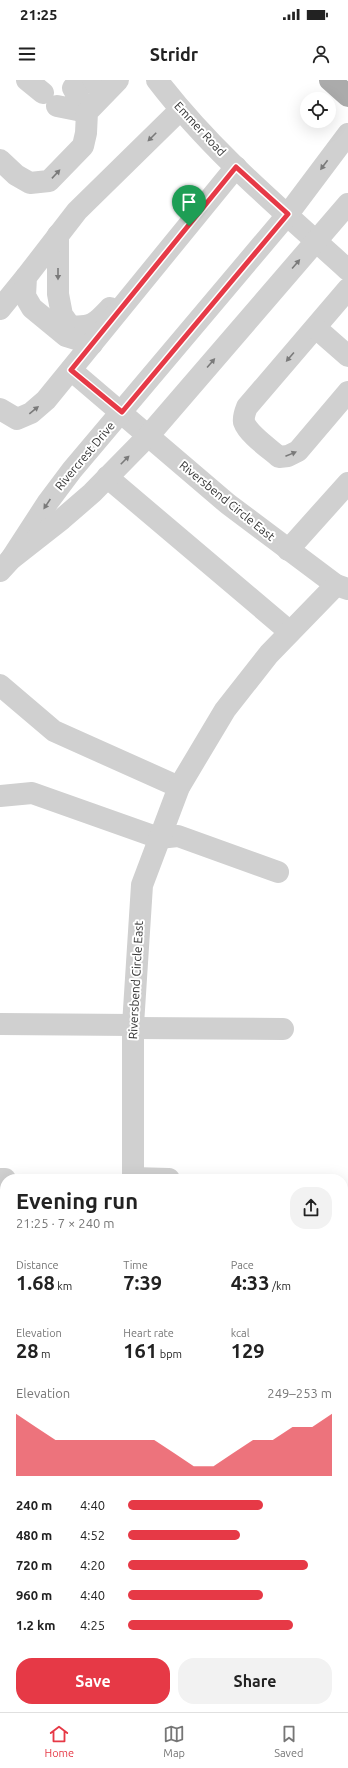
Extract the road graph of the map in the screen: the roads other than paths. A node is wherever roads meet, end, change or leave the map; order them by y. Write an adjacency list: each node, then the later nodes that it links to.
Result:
1 (157, 80): 6 (street, Emmer Road)
2 (330, 80): 5 (main road)
3 (96, 85): 7 (street)
4 (42, 93): 7 (street)
5 (348, 96)
6 (180, 110): 10 (street, Emmer Road); 14 (street, one-way to 14)
7 (87, 112): 9 (street, one-way to 7)
8 (348, 134): 12 (street, Rivercrest Drive, one-way to 12)
9 (0, 160)
10 (236, 167): 12 (street, Emmer Road); 13 (street)
11 (348, 204): 15 (street, Rivercrest Drive)
12 (288, 214): 15 (street, Emmer Road); 26 (street, Rivercrest Drive)
13 (189, 226): 14 (street, one-way to 13); 21 (street)
14 (58, 235): 17 (street)
15 (316, 241): 16 (street, Emmer Road); 27 (street, Rivercrest Drive, one-way to 15)
16 (348, 270)
17 (26, 277): 19 (street); 21 (street)
18 (348, 290): 20 (street)
19 (0, 310)
20 (316, 328): 22 (street); 24 (street, one-way to 24)
21 (92, 344): 23 (street)
22 (348, 356)
23 (71, 370): 25 (street, one-way to 23); 26 (street, Riversbend Circle East)
24 (348, 392)
25 (0, 409)
26 (122, 412): 27 (street, Riversbend Circle East); 31 (street, Rivercrest Drive, one-way to 31)
27 (149, 435): 28 (street, Rivercrest Drive, one-way to 27); 30 (street, Riversbend Circle East)
28 (107, 477): 31 (street, Rivercrest Drive); 33 (street)
29 (348, 483): 30 (street)
30 (288, 550): 32 (street, Riversbend Circle East)
31 (6, 565)
32 (342, 587): 33 (street, Riversbend Circle East)
33 (290, 632): 35 (street, Riversbend Circle East)
34 (0, 685): 35 (street)
35 (178, 787): 37 (street, Riversbend Circle East)
36 (0, 796): 37 (street)
37 (160, 838): 38 (street); 40 (street, Riversbend Circle East)
38 (278, 872)
39 (0, 1024): 40 (street)
40 (133, 1026): 41 (street); 42 (street, Riversbend Circle East)
41 (283, 1029)
42 (133, 1174)

